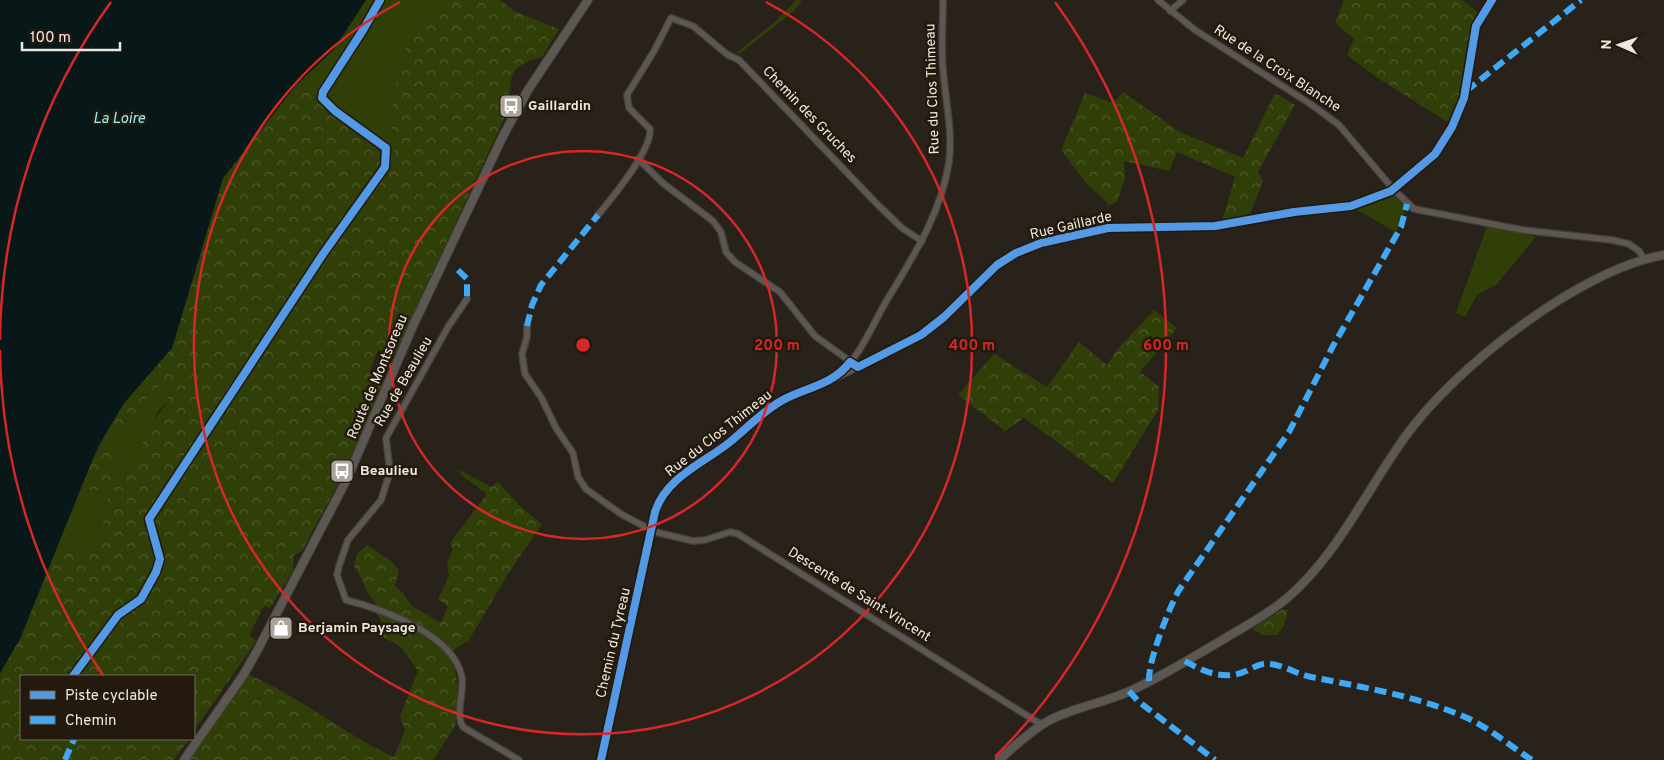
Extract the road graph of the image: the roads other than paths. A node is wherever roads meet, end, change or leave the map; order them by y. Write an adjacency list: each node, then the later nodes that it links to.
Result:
1 (588, 0): 20 (main road, Route de Montsoreau)
2 (943, 0): 10 (street, Rue du Clos Thimeau)
3 (1158, 0): 6 (street, Rue de la Croix Blanche)
4 (1183, 0): 6 (street)
5 (1492, 0): 8 (street)
6 (1170, 11): 8 (street, Rue de la Croix Blanche)
7 (638, 159): 9 (street); 10 (street, Chemin des Gruches); 15 (street)
8 (1394, 190): 12 (street, Rue de la Croix Blanche); 16 (street, Rue Gaillarde)
9 (598, 216)
10 (922, 241): 15 (street, Rue du Clos Thimeau)
11 (1664, 256): 12 (main road)
12 (1644, 259): 19 (main road)
13 (467, 299): 21 (street, Rue de Beaulieu)
14 (528, 326): 18 (street, Descente de Saint-Vincent)
15 (850, 362): 16 (street); 17 (street, Rue du Clos Thimeau)
16 (858, 368): 17 (street, Rue Gaillarde)
17 (836, 377): 18 (street, Rue du Clos Thimeau)
18 (652, 531): 19 (street, Descente de Saint-Vincent); 22 (street, Chemin du Tyreau)
19 (1042, 724): 23 (main road)
20 (184, 760)
21 (519, 760)
22 (601, 760)
23 (999, 760)

